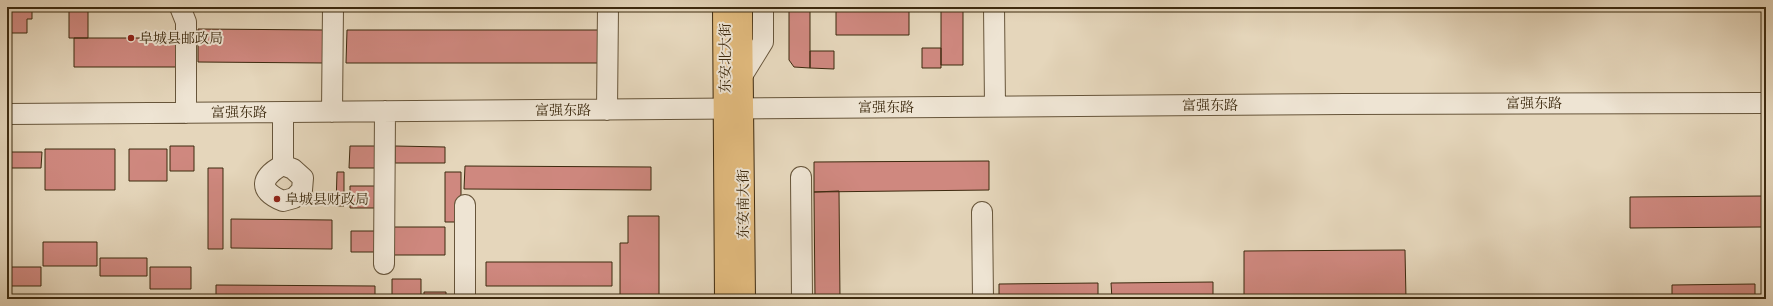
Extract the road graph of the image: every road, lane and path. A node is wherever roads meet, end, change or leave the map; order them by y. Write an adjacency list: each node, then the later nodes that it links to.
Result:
1 (180, 7): 16 (street)
2 (333, 7): 15 (street)
3 (608, 7): 12 (street)
4 (724, 7): 11 (main road, 东安北大街)
5 (742, 7): 8 (main road, 东安北大街)
6 (763, 7): 8 (street)
7 (994, 7): 10 (street)
8 (742, 76): 11 (main road, 东安北大街)
9 (1766, 103): 10 (street, 富强东路)
10 (995, 106): 11 (street, 富强东路)
11 (734, 108): 12 (street, 富强东路); 24 (main road, 东安南大街); 25 (main road, 东安南大街)
12 (607, 110): 13 (street, 富强东路)
13 (385, 111): 15 (street, 富强东路); 22 (street)
14 (283, 112): 15 (street, 富强东路); 16 (street, 富强东路); 18 (street)
15 (332, 112)
16 (186, 113): 17 (street, 富强东路)
17 (7, 114)
18 (283, 165)
19 (801, 177): 26 (street)
20 (465, 205): 23 (street)
21 (982, 212): 27 (street)
22 (384, 264)
23 (465, 299)
24 (726, 299)
25 (744, 299)
26 (802, 299)
27 (983, 299)

